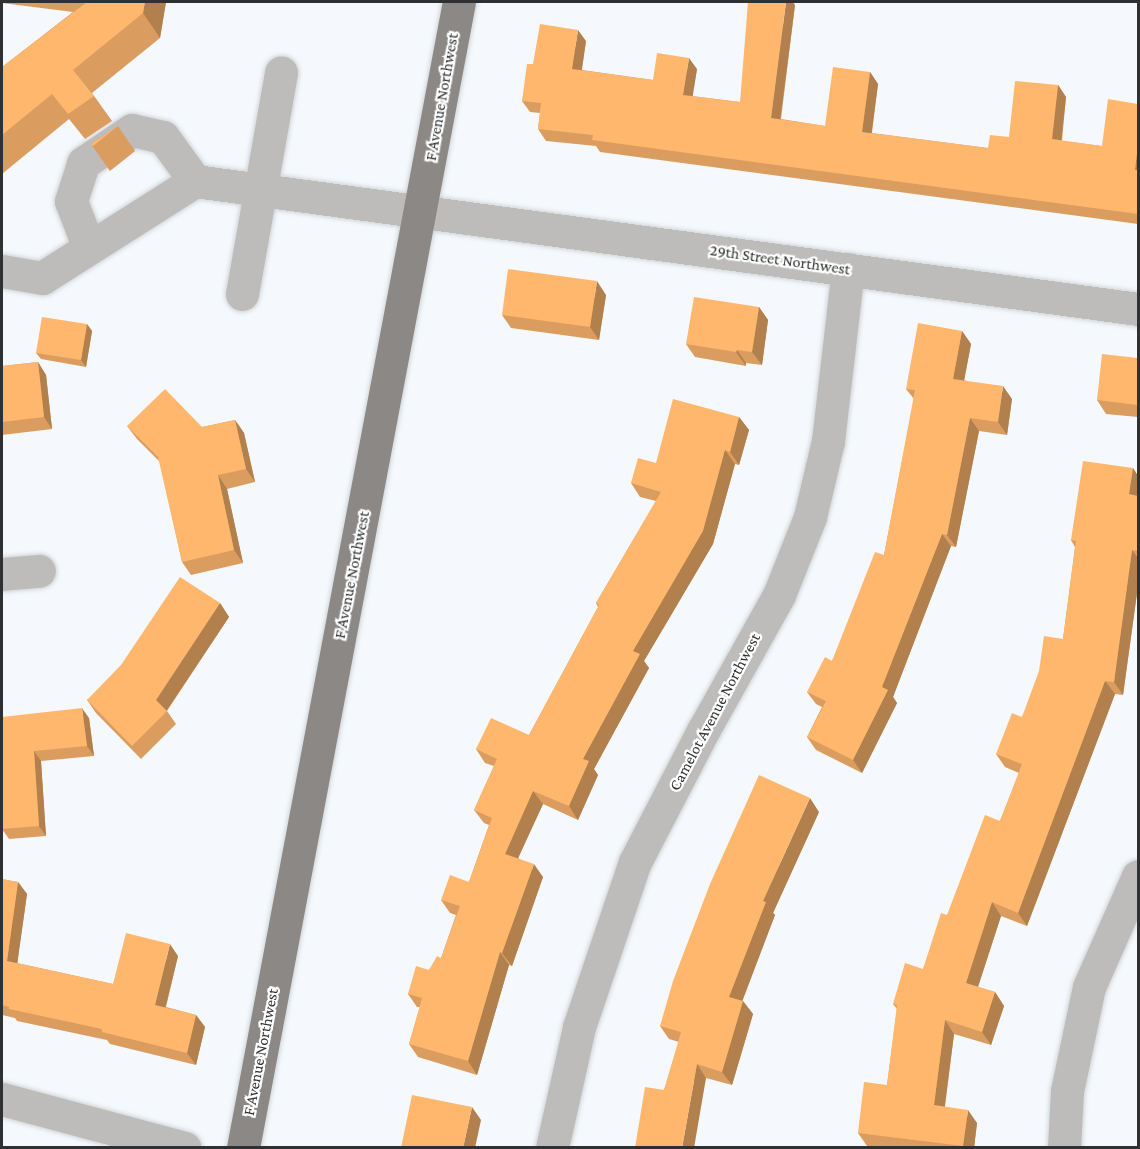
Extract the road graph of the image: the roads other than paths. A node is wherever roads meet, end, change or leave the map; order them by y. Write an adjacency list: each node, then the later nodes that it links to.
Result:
1 (459, 2): 5 (main road, F Avenue Northwest)
2 (281, 72): 4 (street)
3 (195, 181): 4 (street, 29th Street Northwest); 6 (street); 6 (street)
4 (262, 190): 5 (street, 29th Street Northwest); 9 (street)
5 (421, 211): 7 (street, 29th Street Northwest); 16 (main road, F Avenue Northwest)
6 (89, 248): 8 (street)
7 (848, 269): 10 (street, 29th Street Northwest); 17 (street, Camelot Avenue Northwest)
8 (2, 271)
9 (242, 294)
10 (1138, 309)
11 (39, 571): 12 (street)
12 (2, 574)
13 (1138, 876): 18 (street)
14 (2, 1099): 15 (street)
15 (185, 1148)
16 (243, 1148)
17 (552, 1148)
18 (1064, 1148)

